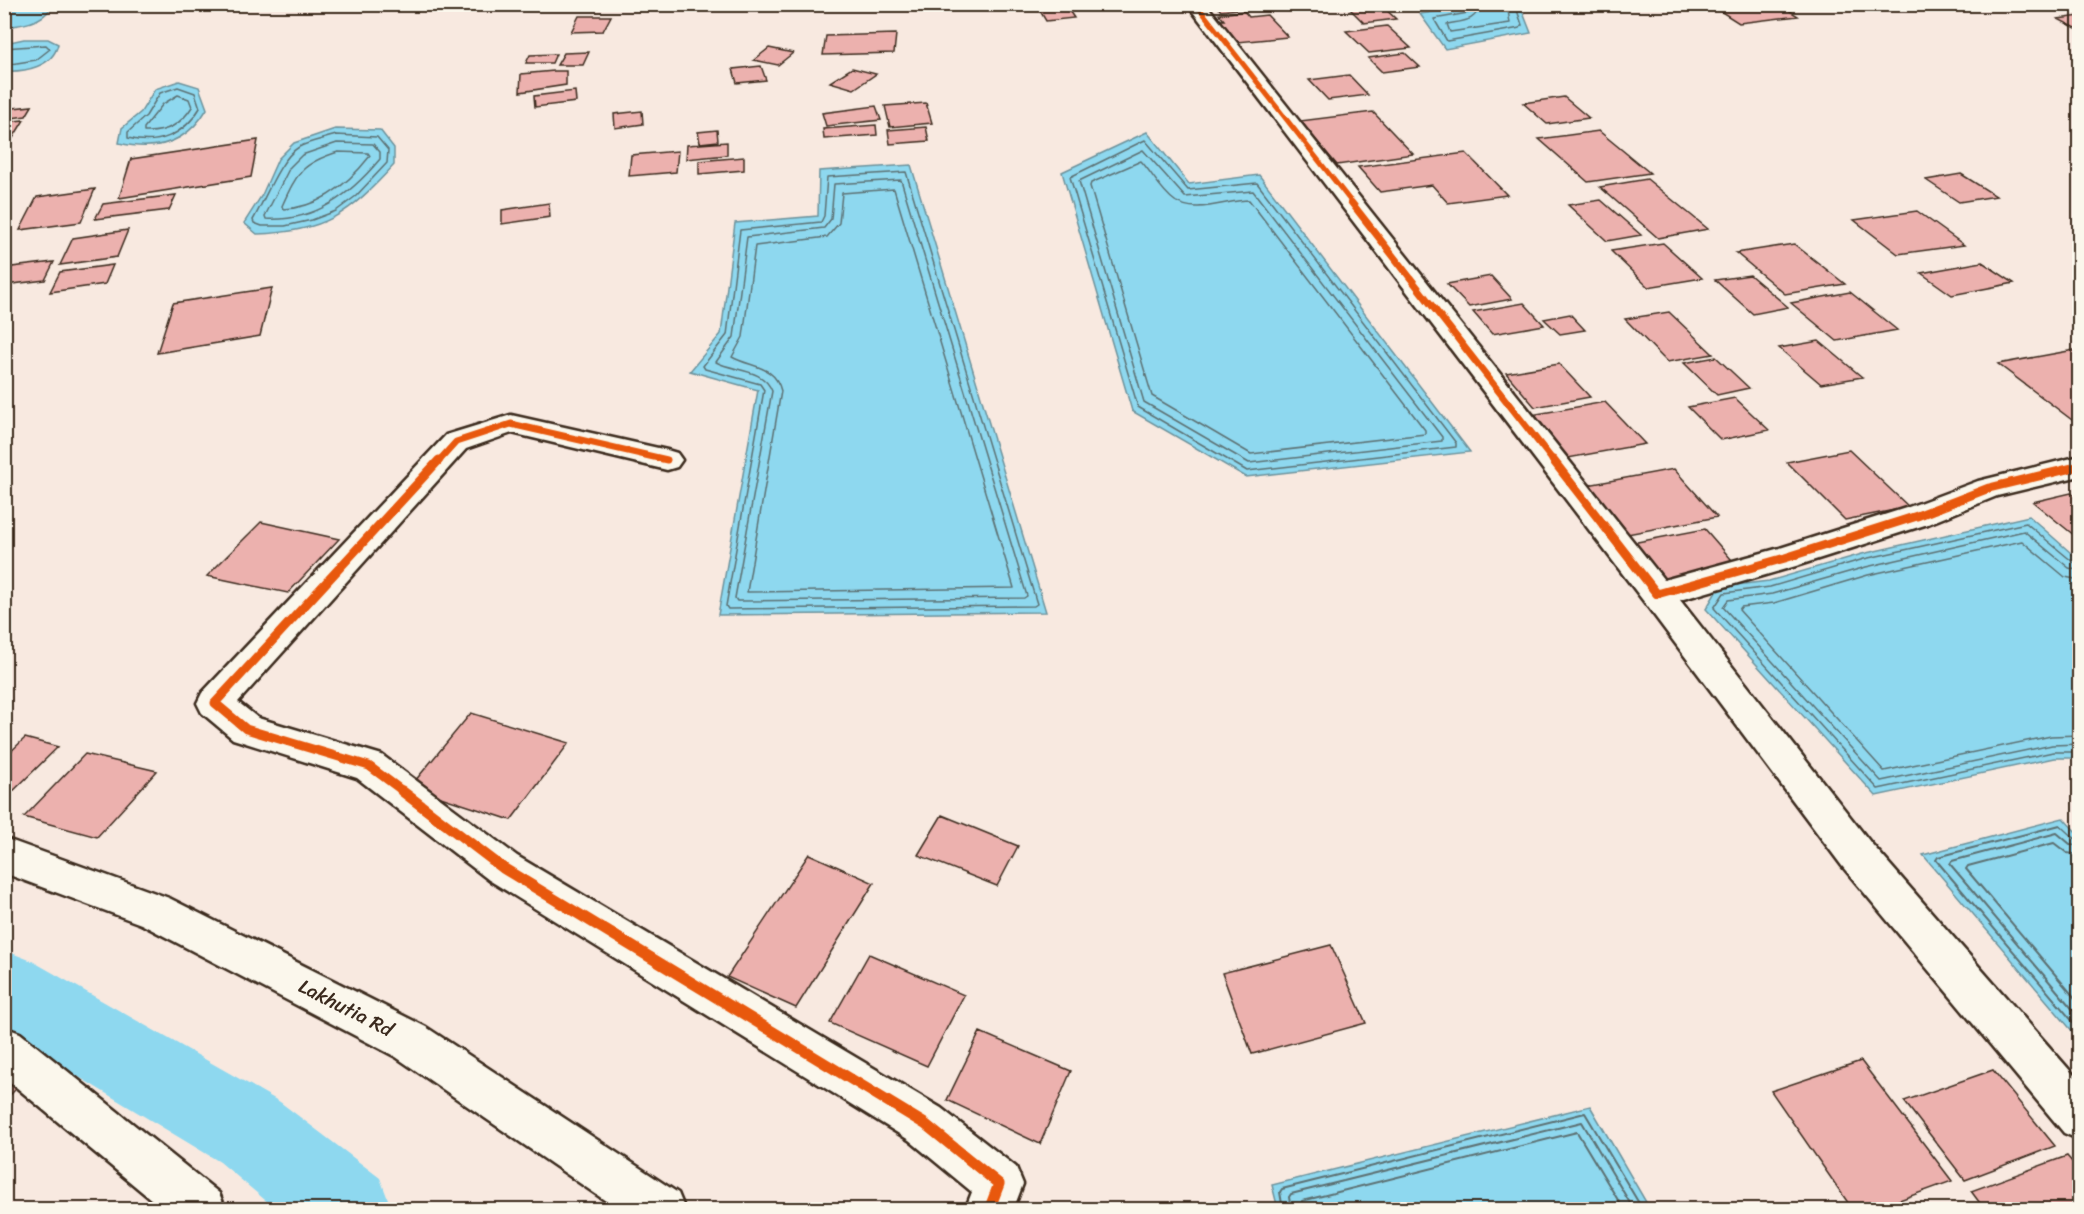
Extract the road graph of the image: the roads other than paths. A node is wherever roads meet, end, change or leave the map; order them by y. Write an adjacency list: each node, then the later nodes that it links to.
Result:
1 (1196, 4): 4 (street)
2 (667, 460): 10 (street)
3 (2079, 466): 4 (street)
4 (1658, 594): 7 (street)
5 (4, 855): 9 (street, Lakhutia Rd)
6 (4, 1048): 8 (street)
7 (2079, 1117)
8 (202, 1209)
9 (662, 1209)
10 (989, 1209)

